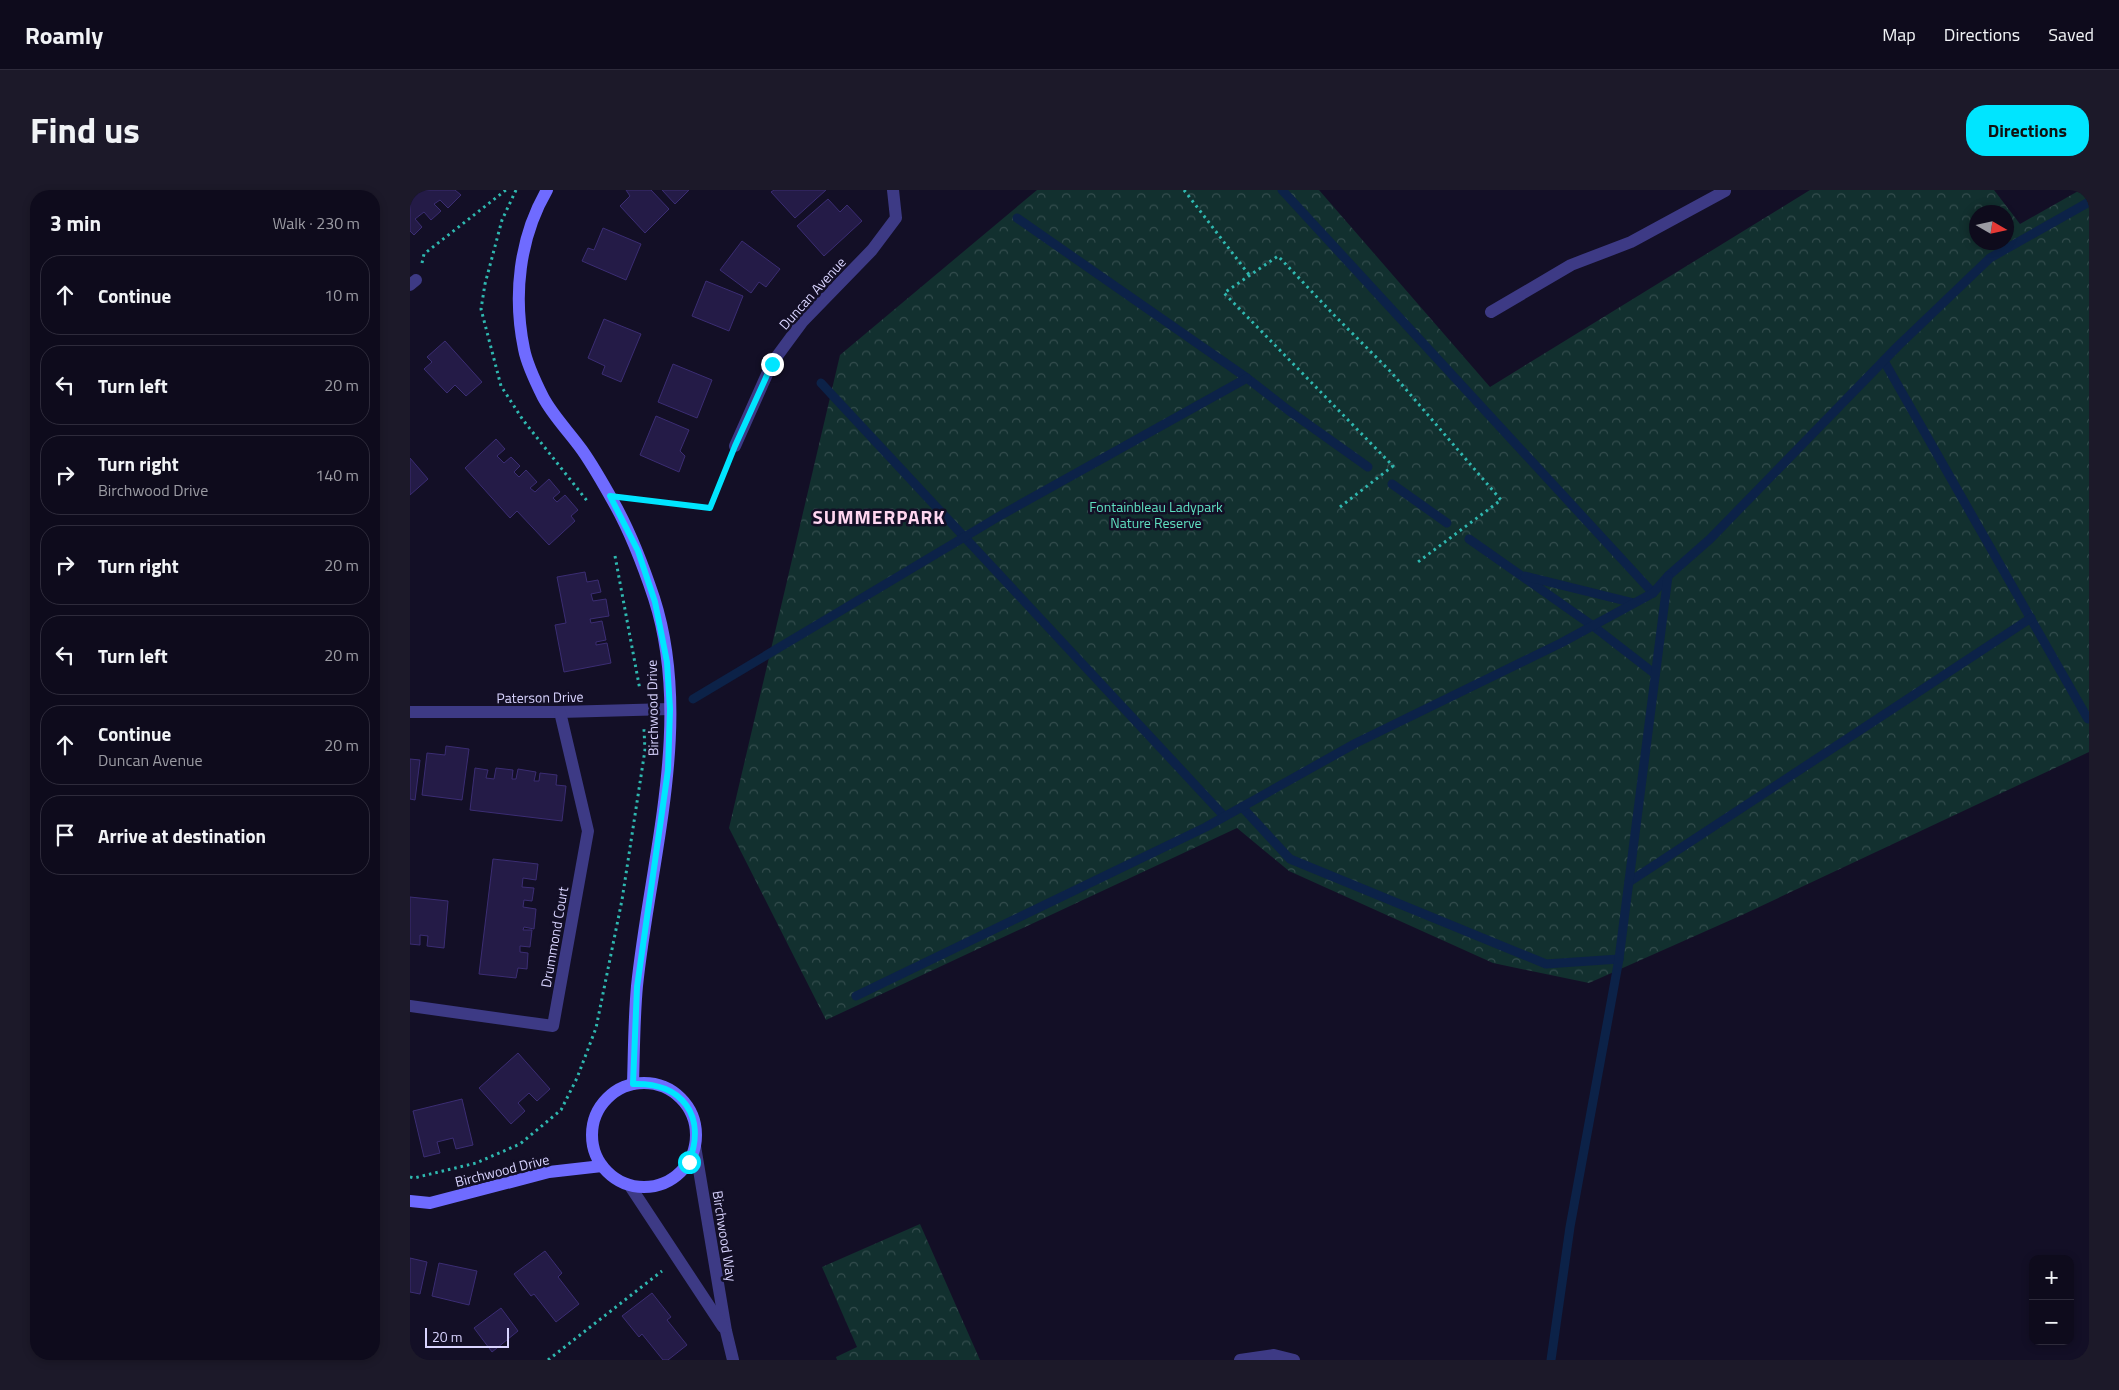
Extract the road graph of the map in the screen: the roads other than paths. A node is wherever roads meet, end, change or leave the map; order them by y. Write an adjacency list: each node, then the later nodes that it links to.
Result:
1 (546, 190): 6 (street, Birchwood Drive)
2 (893, 190): 5 (street, Duncan Avenue)
3 (1725, 190): 4 (street)
4 (1491, 312)
5 (735, 446)
6 (670, 709): 8 (street, Paterson Drive); 10 (street, Birchwood Drive)
7 (410, 712): 8 (street, Paterson Drive)
8 (560, 712): 9 (street, Drummond Court)
9 (410, 1006)
10 (633, 1084): 11 (street); 12 (street)
11 (695, 1146): 13 (street); 15 (street, Birchwood Way)
12 (602, 1166): 13 (street); 14 (street, Birchwood Drive)
13 (630, 1186): 15 (street, Birchwood Way)
14 (410, 1202)
15 (726, 1331): 16 (street, Birchwood Way)
16 (733, 1360)
17 (1240, 1360): 18 (street)
18 (1294, 1360)

